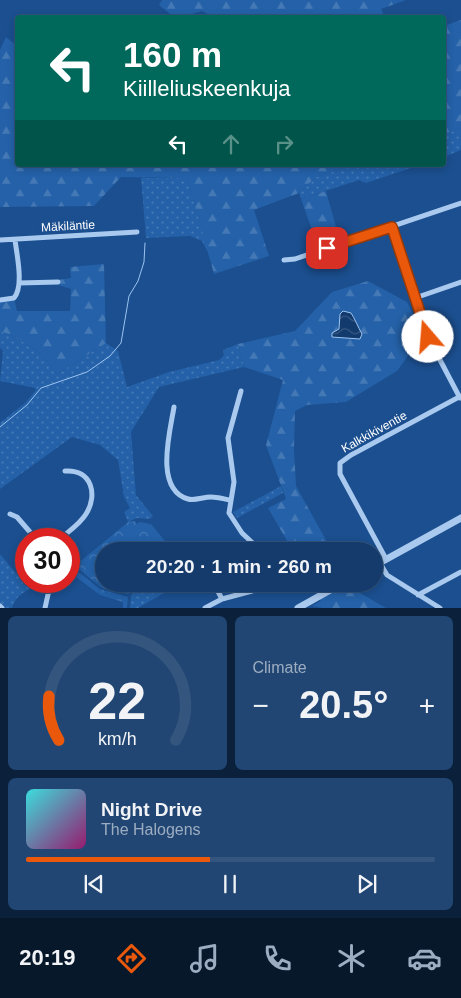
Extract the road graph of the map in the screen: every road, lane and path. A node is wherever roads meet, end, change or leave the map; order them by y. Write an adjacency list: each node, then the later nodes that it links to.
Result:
1 (461, 204): 2 (street)
2 (392, 227): 6 (street); 10 (street)
3 (137, 232): 5 (street, Mäkiläntie)
4 (0, 240): 5 (street, Mäkiläntie)
5 (15, 240): 9 (street)
6 (284, 260)
7 (58, 282): 9 (street)
8 (461, 282): 10 (street)
9 (20, 283): 11 (street)
10 (415, 298): 13 (street)
11 (0, 300)
12 (241, 391): 16 (street)
13 (461, 397): 22 (street, Kalkkikiventie)
14 (174, 407): 16 (street)
15 (65, 471): 20 (street)
16 (230, 500): 21 (street)
17 (10, 514): 19 (street)
18 (461, 518): 23 (street)
19 (26, 528)
20 (71, 528)
21 (252, 542)
22 (371, 542)
23 (383, 561)
24 (383, 568): 30 (street)
25 (461, 572): 30 (street)
26 (218, 592): 31 (street)
27 (249, 592): 31 (street)
28 (327, 592): 34 (street)
29 (49, 593): 32 (street)
30 (418, 595): 35 (street)
31 (222, 600): 33 (street)
32 (45, 608)
33 (205, 608)
34 (298, 608)
35 (440, 608)

